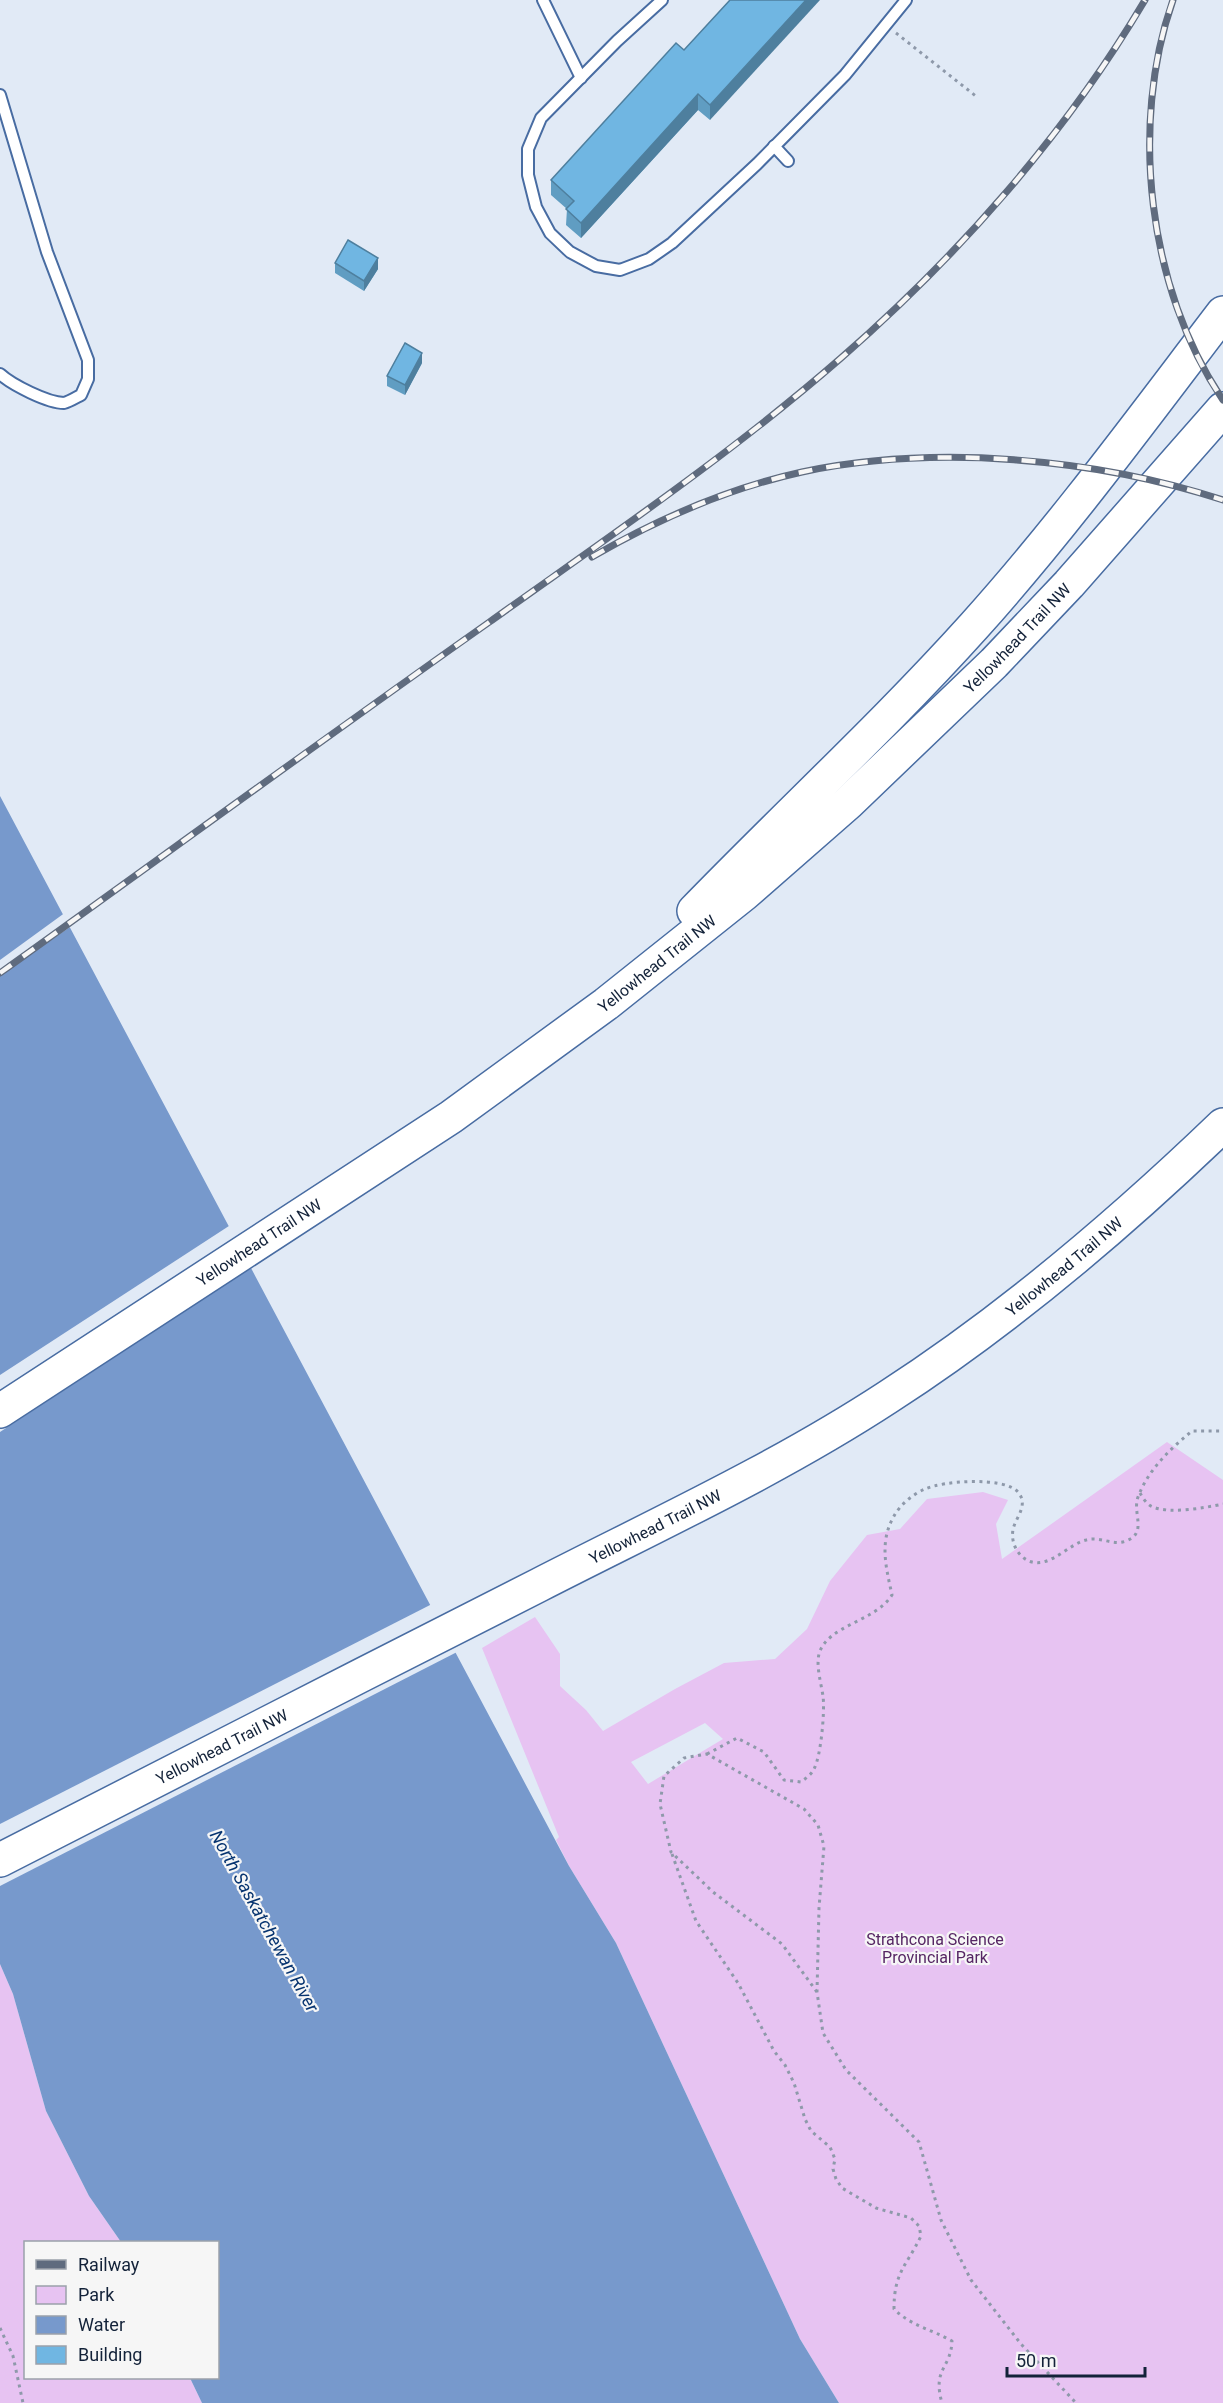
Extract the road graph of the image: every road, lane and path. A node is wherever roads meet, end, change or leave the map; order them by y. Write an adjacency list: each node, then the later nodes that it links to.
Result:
1 (543, 0): 5 (lane)
2 (662, 0): 5 (lane)
3 (906, 0): 4 (lane)
4 (886, 24): 7 (path); 8 (lane)
5 (581, 78): 8 (lane)
6 (0, 95): 11 (lane)
7 (977, 97)
8 (774, 146): 9 (lane)
9 (788, 161)
10 (1223, 314): 13 (highway)
11 (0, 374)
12 (1223, 409): 13 (highway, Yellowhead Trail NW)
13 (606, 1004): 15 (highway, Yellowhead Trail NW)
14 (1223, 1125): 21 (highway, Yellowhead Trail NW)
15 (0, 1411)
16 (1223, 1431): 17 (path)
17 (1140, 1493): 18 (path); 19 (path)
18 (1223, 1504)
19 (707, 1754): 20 (path); 22 (path)
20 (671, 1852): 22 (path); 25 (path)
21 (0, 1860)
22 (817, 1992): 26 (path)
23 (0, 2328): 24 (path)
24 (23, 2403)
25 (942, 2403)
26 (1076, 2403)

